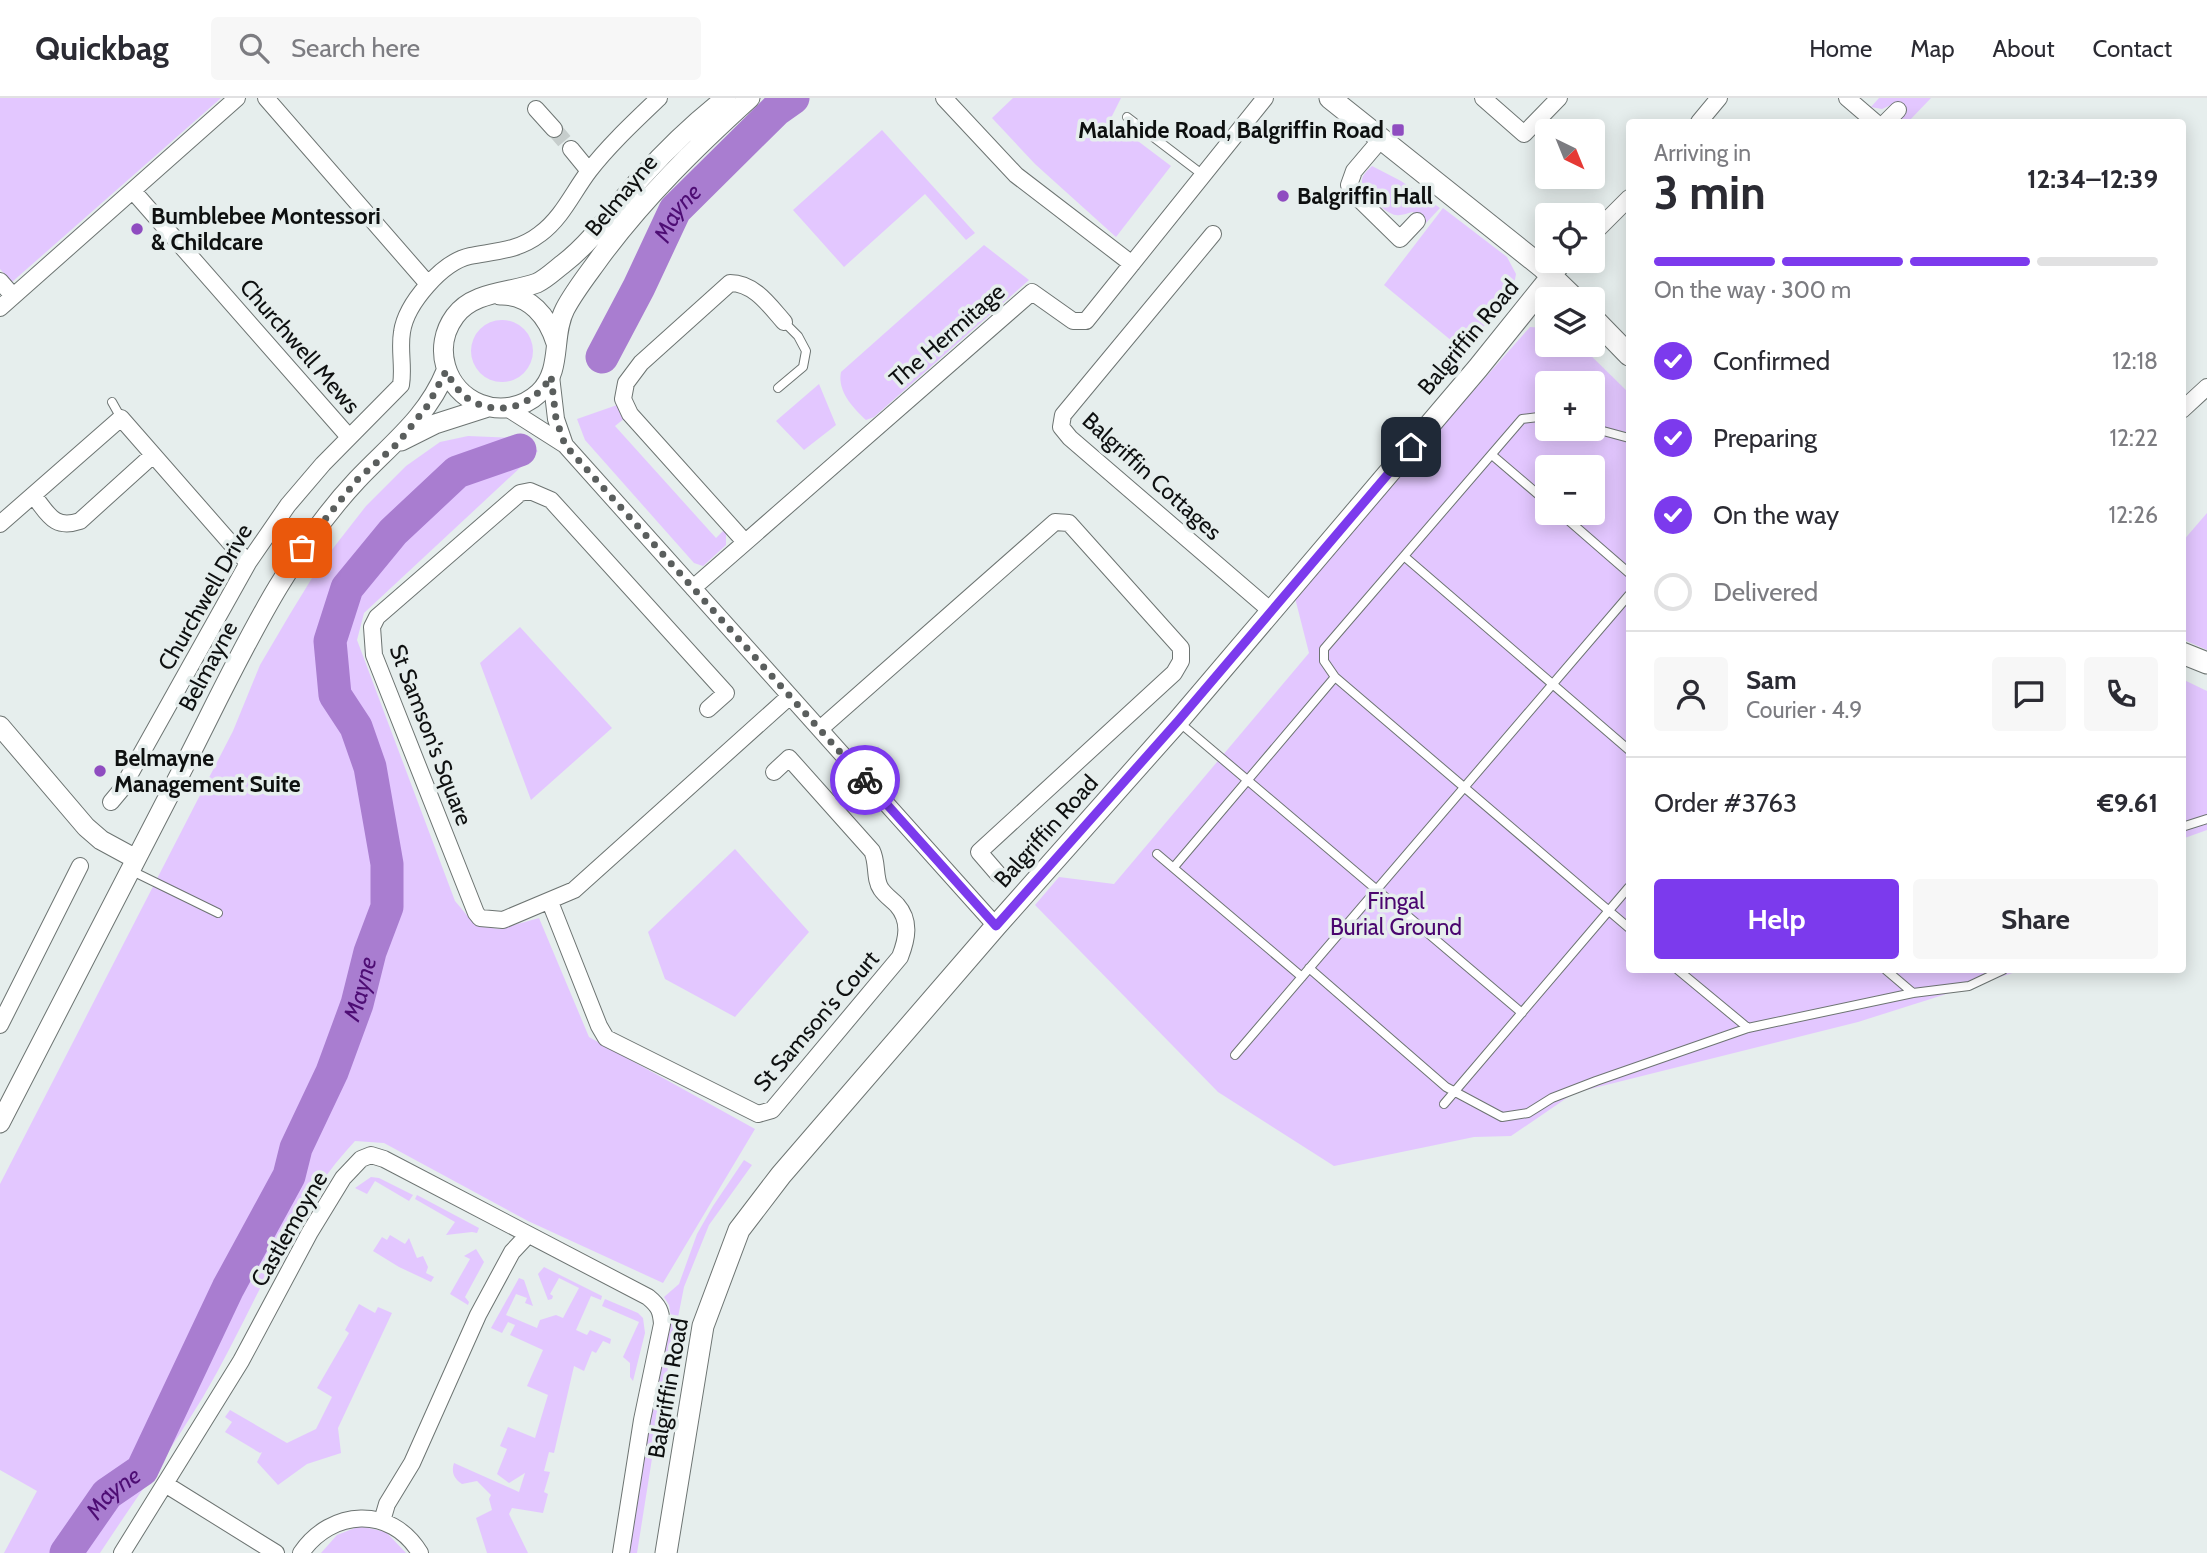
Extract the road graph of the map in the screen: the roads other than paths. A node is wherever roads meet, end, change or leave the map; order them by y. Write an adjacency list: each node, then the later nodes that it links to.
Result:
1 (237, 98): 24 (street)
2 (266, 98): 33 (street)
3 (659, 98): 22 (street, Churchwell Drive)
4 (726, 98): 35 (street, Belmayne)
5 (750, 98): 39 (street, Belmayne)
6 (944, 98): 30 (street)
7 (1265, 98): 23 (street, The Hermitage)
8 (1330, 98): 20 (main road)
9 (1483, 98): 10 (street)
10 (1559, 98)
11 (1719, 98): 16 (street)
12 (1847, 98): 17 (street)
13 (536, 109): 19 (street)
14 (1898, 110): 18 (street)
15 (1127, 117): 23 (lane)
16 (1702, 119)
17 (1872, 119)
18 (1889, 119)
19 (554, 129)
20 (1382, 138): 26 (street); 29 (main road)
21 (570, 149): 22 (street)
22 (589, 171): 33 (street, Churchwell Drive)
23 (1203, 175): 30 (street, The Hermitage)
24 (133, 191): 34 (street); 51 (street, Churchwell Mews)
25 (1626, 201): 27 (street)
26 (1417, 220)
27 (1605, 222)
28 (1213, 234): 67 (street, Balgriffin Cottages)
29 (1535, 251)
30 (1132, 264): 61 (street, The Hermitage)
31 (1556, 273): 67 (main road, Balgriffin Road)
32 (0, 281): 34 (street)
33 (428, 284): 51 (street, Churchwell Drive)
34 (13, 296): 36 (street)
35 (489, 296): 39 (street); 41 (street, Belmayne)
36 (0, 308)
37 (784, 321): 44 (lane); 61 (street)
38 (1605, 330): 40 (main road)
39 (556, 343): 42 (street, Belmayne)
40 (1626, 352)
41 (446, 371): 47 (street); 53 (street, Belmayne)
42 (551, 376): 47 (street, Belmayne); 54 (street)
43 (2207, 387): 46 (street)
44 (778, 388)
45 (112, 402): 49 (lane)
46 (2186, 406)
47 (498, 408): 53 (street, Belmayne); 54 (street)
48 (1535, 417): 56 (lane)
49 (121, 418): 55 (street); 58 (street)
50 (1605, 432): 52 (lane)
51 (349, 437): 63 (street, Churchwell Drive)
52 (1626, 437)
53 (398, 443): 85 (street, Belmayne)
54 (565, 445): 65 (street)
55 (153, 455): 58 (street); 63 (street)
56 (1492, 455): 57 (lane); 62 (lane)
57 (1535, 492)
58 (33, 495): 59 (street)
59 (0, 524)
60 (1574, 525): 64 (lane)
61 (745, 542): 65 (street, The Hermitage)
62 (1405, 557): 70 (lane); 71 (lane)
63 (248, 563): 81 (street, Churchwell Drive)
64 (1626, 570)
65 (693, 588): 72 (street)
66 (1626, 599): 71 (lane)
67 (1271, 611): 74 (main road, Balgriffin Road)
68 (2186, 655): 69 (main road)
69 (2207, 663)
70 (1335, 677): 79 (lane); 80 (lane)
71 (1553, 684): 77 (lane); 80 (lane)
72 (790, 696): 76 (street); 91 (street)
73 (708, 709): 91 (street, St Samson's Square)
74 (1178, 721): 79 (lane); 95 (main road, Balgriffin Road)
75 (0, 726): 85 (street)
76 (820, 729): 88 (street); 95 (street)
77 (1626, 747)
78 (774, 772): 91 (street, St Samson's Court)
79 (1248, 780): 87 (lane); 89 (lane)
80 (1464, 788): 89 (lane); 92 (lane)
81 (111, 802)
82 (2207, 819): 83 (lane)
83 (2186, 826)
84 (1157, 854): 87 (lane)
85 (133, 864): 93 (lane); 108 (street, Belmayne)
86 (80, 866): 103 (street)
87 (1174, 867): 100 (lane)
88 (998, 874)
89 (1377, 889): 96 (lane); 102 (lane)
90 (1626, 891): 92 (lane)
91 (550, 902)
92 (1609, 911): 94 (lane); 102 (lane)
93 (218, 913)
94 (1626, 925)
95 (996, 926): 117 (main road, Balgriffin Road)
96 (1309, 968): 100 (lane); 106 (lane)
97 (1682, 973): 104 (lane)
98 (1890, 973): 101 (lane)
99 (1997, 973): 101 (lane)
100 (1302, 977): 105 (lane)
101 (1913, 993): 104 (lane)
102 (1522, 1013): 106 (lane)
103 (0, 1025)
104 (1748, 1028): 106 (lane)
105 (1235, 1055)
106 (1455, 1092): 107 (lane)
107 (1444, 1104)
108 (0, 1123)
109 (527, 1236): 110 (street, Castlemoyne); 111 (street); 116 (street, Castlemoyne)
110 (165, 1484): 112 (street, Castlemoyne); 113 (street)
111 (382, 1521): 114 (street); 115 (street)
112 (122, 1553)
113 (276, 1553)
114 (301, 1553)
115 (420, 1553)
116 (621, 1553)
117 (666, 1553)

